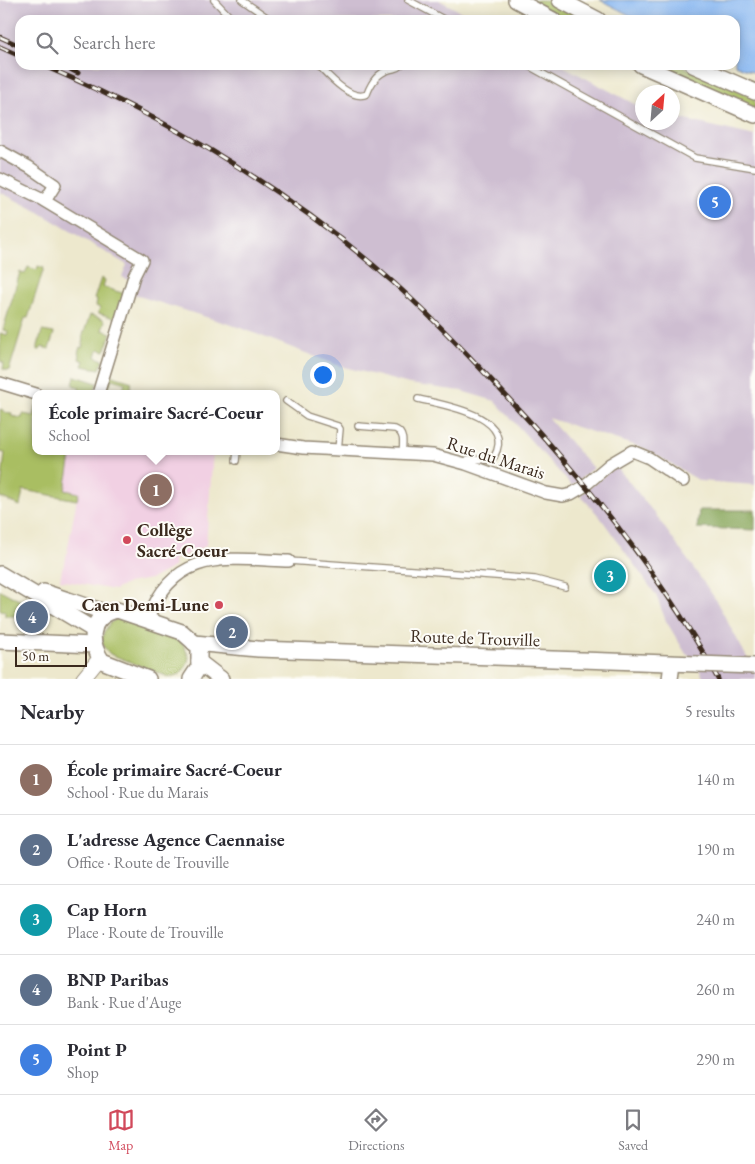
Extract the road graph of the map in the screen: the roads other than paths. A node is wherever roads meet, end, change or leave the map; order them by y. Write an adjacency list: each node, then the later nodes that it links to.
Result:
1 (214, 0): 6 (lane)
2 (242, 0): 7 (lane)
3 (408, 0): 8 (lane)
4 (516, 0): 9 (main road)
5 (560, 0): 10 (main road)
6 (228, 15)
7 (264, 15)
8 (434, 15)
9 (544, 15)
10 (588, 15)
11 (323, 70): 12 (lane)
12 (387, 70)
13 (536, 70): 19 (lane)
14 (652, 70): 17 (main road)
15 (704, 70): 16 (main road)
16 (755, 92)
17 (755, 115)
18 (0, 151): 21 (street)
19 (755, 168)
20 (0, 180): 21 (street)
21 (45, 201): 23 (street)
22 (0, 383): 24 (street)
23 (99, 390)
24 (32, 393)
25 (418, 399): 33 (lane)
26 (286, 401): 29 (lane)
27 (358, 426): 30 (lane)
28 (280, 444): 29 (street, Rue du Marais)
29 (338, 450): 30 (street, Rue du Marais)
30 (402, 454): 33 (street, Rue du Marais)
31 (237, 455): 32 (lane)
32 (236, 461)
33 (466, 464): 34 (street, Rue du Marais)
34 (683, 480)
35 (289, 561): 38 (lane); 40 (street)
36 (0, 574): 37 (main road)
37 (19, 584): 39 (main road); 42 (main road)
38 (565, 586)
39 (107, 613): 40 (main road); 42 (main road)
40 (148, 620): 43 (main road)
41 (0, 641): 42 (main road)
42 (96, 644): 46 (street); 47 (main road)
43 (198, 654): 44 (main road, Route de Trouville); 48 (main road); 49 (main road)
44 (672, 664): 45 (main road, Route de Trouville, bridge); 50 (main road)
45 (755, 666)
46 (83, 679)
47 (148, 679)
48 (191, 679)
49 (221, 679)
50 (670, 679)

